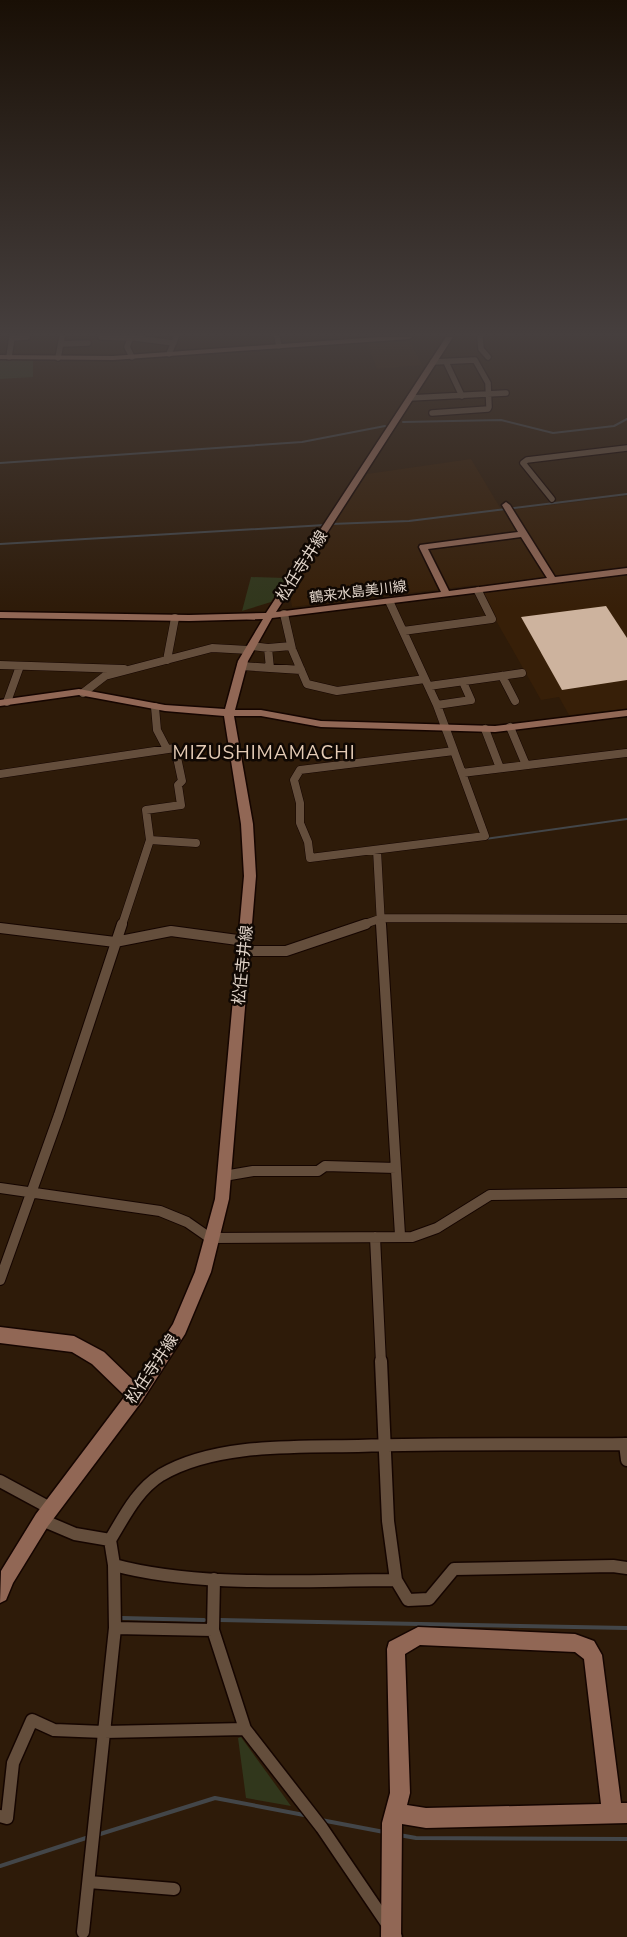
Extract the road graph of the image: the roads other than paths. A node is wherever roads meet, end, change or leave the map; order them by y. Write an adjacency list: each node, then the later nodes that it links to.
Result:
1 (391, 427): 10 (main road, 松任寺井線)
2 (627, 448): 3 (street)
3 (552, 500)
4 (507, 507): 5 (main road)
5 (524, 534): 7 (main road); 9 (main road)
6 (627, 572): 7 (main road, 鶴来水島美川線)
7 (553, 581): 8 (main road, 鶴来水島美川線)
8 (478, 591): 9 (main road, 鶴来水島美川線); 19 (street)
9 (447, 595): 11 (main road, 鶴来水島美川線)
10 (280, 598): 12 (main road); 15 (main road, 松任寺井線)
11 (390, 602): 12 (main road, 鶴来水島美川線); 19 (street)
12 (297, 613): 13 (main road, 鶴来水島美川線)
13 (284, 614): 15 (main road, 鶴来水島美川線); 20 (street)
14 (0, 615): 17 (main road, 鶴来水島美川線)
15 (269, 616): 16 (main road, 鶴来水島美川線); 18 (main road, 松任寺井線)
16 (245, 617): 17 (main road, 鶴来水島美川線); 18 (main road)
17 (175, 618): 23 (street)
18 (262, 628): 21 (main road, 松任寺井線)
19 (403, 631): 33 (street)
20 (291, 646): 22 (street); 29 (street)
21 (251, 648): 22 (street); 23 (street); 26 (main road, 松任寺井線)
22 (268, 648): 27 (street)
23 (168, 660): 28 (street)
24 (0, 665): 25 (street)
25 (20, 666): 28 (street); 36 (street)
26 (241, 666): 27 (street); 39 (main road, 松任寺井線)
27 (270, 668): 29 (street)
28 (134, 669): 34 (street)
29 (301, 670): 33 (street)
30 (522, 673): 31 (street)
31 (502, 676): 32 (street); 35 (street)
32 (463, 682): 33 (street); 37 (street)
33 (427, 683): 37 (street)
34 (84, 693): 36 (main road); 38 (main road)
35 (515, 701)
36 (3, 702)
37 (438, 705): 42 (street)
38 (155, 706): 39 (main road); 44 (street)
39 (229, 714): 42 (main road); 58 (main road, 松任寺井線)
40 (627, 714): 41 (main road)
41 (510, 727): 43 (main road); 47 (street)
42 (446, 729): 43 (main road); 45 (street)
43 (485, 729): 48 (street)
44 (167, 749): 50 (street); 51 (street)
45 (454, 751): 49 (street); 53 (street)
46 (627, 755): 47 (street)
47 (526, 765): 48 (street)
48 (500, 768): 49 (street)
49 (462, 772): 53 (street)
50 (0, 774)
51 (150, 840): 52 (street); 57 (street)
52 (196, 843)
53 (377, 850): 54 (street)
54 (382, 918): 55 (street); 58 (street); 59 (street)
55 (627, 919)
56 (0, 928): 57 (street)
57 (115, 942): 58 (street); 62 (street)
58 (244, 946): 60 (main road, 松任寺井線)
59 (396, 1168): 60 (street); 64 (street)
60 (224, 1176): 65 (main road, 松任寺井線)
61 (0, 1188): 62 (street)
62 (30, 1191): 65 (street); 67 (street)
63 (627, 1193): 64 (street)
64 (400, 1235): 66 (street)
65 (210, 1238): 66 (street); 69 (main road, 松任寺井線)
66 (376, 1238): 70 (street)
67 (0, 1280)
68 (0, 1335): 69 (main road)
69 (136, 1395): 74 (main road, 松任寺井線)
70 (384, 1444): 71 (street); 75 (street); 80 (street)
71 (626, 1444): 72 (street)
72 (627, 1460)
73 (0, 1481): 74 (street)
74 (46, 1514): 75 (street); 78 (main road, 松任寺井線)
75 (110, 1540): 76 (street)
76 (114, 1565): 79 (street); 82 (street)
77 (627, 1568): 80 (street)
78 (4, 1575): 81 (main road, 松任寺井線)
79 (214, 1579): 80 (street); 83 (street)
80 (396, 1580)
81 (0, 1594)
82 (115, 1628): 83 (street); 85 (street)
83 (213, 1630): 84 (street)
84 (245, 1729): 85 (street); 92 (street)
85 (104, 1732): 87 (street); 89 (street)
86 (620, 1813): 88 (main road); 88 (main road)
87 (0, 1816)
88 (394, 1818): 92 (main road)
89 (89, 1882): 90 (street); 91 (street)
90 (174, 1889)
91 (83, 1932)
92 (393, 1935)

